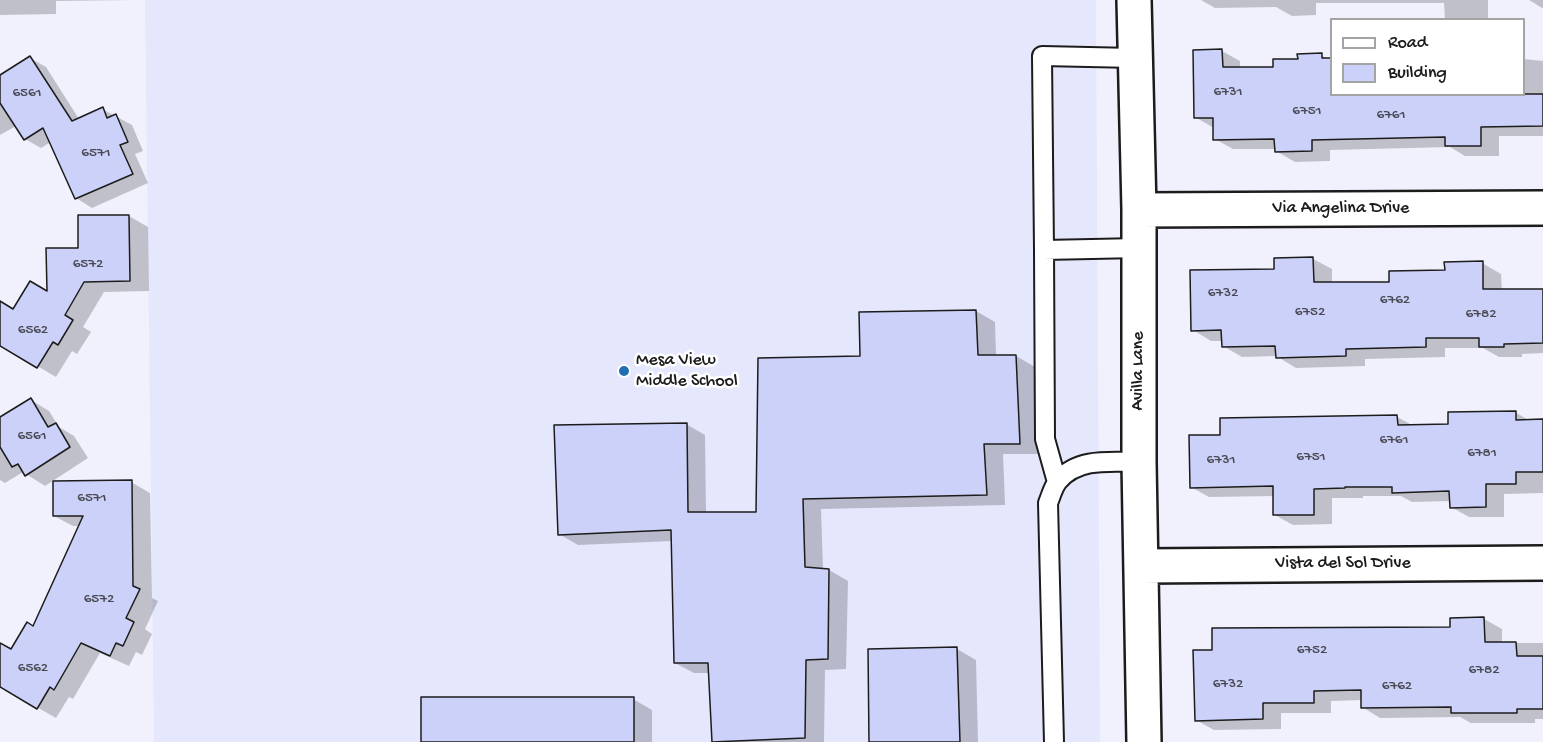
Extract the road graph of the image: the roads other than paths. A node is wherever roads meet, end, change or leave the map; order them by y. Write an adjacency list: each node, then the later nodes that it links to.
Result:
1 (1134, 0): 2 (street, Avilla Lane)
2 (1135, 57): 4 (street, Avilla Lane); 6 (lane)
3 (1543, 208): 4 (street, Via Angelina Drive)
4 (1139, 210): 5 (street, Avilla Lane)
5 (1139, 248): 6 (lane); 7 (street, Avilla Lane)
6 (1044, 250): 8 (lane)
7 (1139, 462): 8 (lane); 10 (street, Avilla Lane)
8 (1057, 482): 11 (lane)
9 (1543, 563): 10 (street, Vista del Sol Drive)
10 (1142, 566): 12 (street, Avilla Lane)
11 (1054, 742)
12 (1144, 742)

